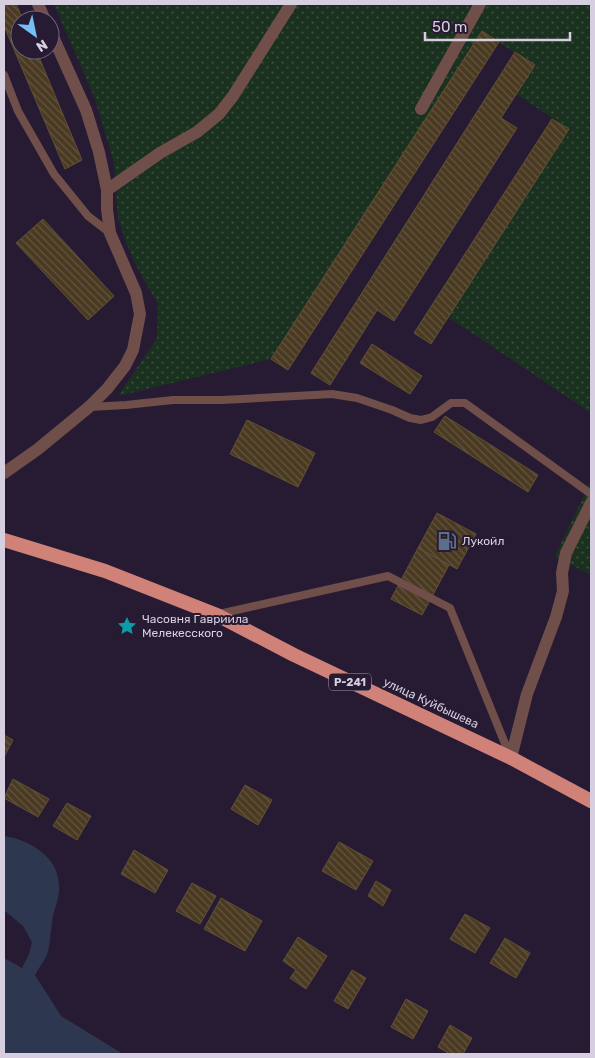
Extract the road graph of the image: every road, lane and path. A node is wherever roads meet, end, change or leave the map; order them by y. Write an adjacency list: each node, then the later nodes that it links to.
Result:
1 (291, 4): 6 (street)
2 (480, 4): 5 (street)
3 (60, 52): 6 (street)
4 (4, 75): 7 (lane)
5 (421, 109)
6 (107, 190): 7 (street)
7 (110, 233): 8 (street)
8 (89, 407): 9 (street); 10 (lane)
9 (4, 472)
10 (591, 494)
11 (591, 503): 14 (street)
12 (4, 540): 13 (highway, улица Куйбышева / Р-241)
13 (217, 615): 14 (highway, улица Куйбышева / Р-241); 14 (lane)
14 (511, 758): 15 (highway, улица Куйбышева / Р-241)
15 (591, 801)

